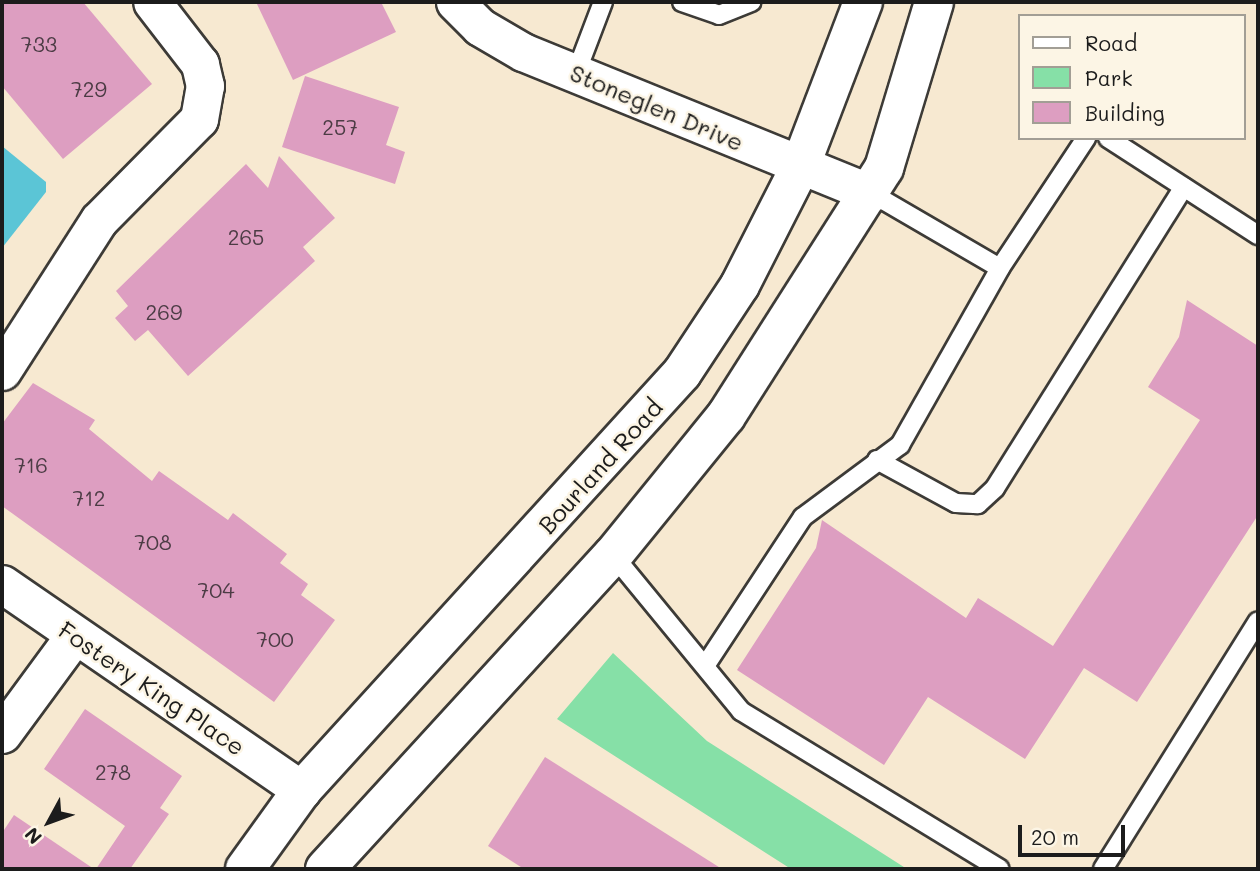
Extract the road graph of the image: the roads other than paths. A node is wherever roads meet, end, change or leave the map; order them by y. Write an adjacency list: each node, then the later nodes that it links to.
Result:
1 (152, 2): 16 (street)
2 (455, 2): 8 (street, Stoneglen Drive)
3 (603, 2): 8 (lane)
4 (682, 2): 5 (lane)
5 (751, 2)
6 (863, 2): 11 (main road, Bourland Road)
7 (934, 2): 13 (main road)
8 (576, 73): 11 (street, Stoneglen Drive)
9 (1085, 140): 15 (lane)
10 (1111, 140): 12 (lane)
11 (800, 167): 13 (street, Stoneglen Drive); 24 (main road, Bourland Road)
12 (1184, 187): 14 (lane); 17 (lane)
13 (871, 193): 15 (lane); 18 (main road)
14 (1258, 235)
15 (1000, 268): 17 (lane)
16 (2, 371)
17 (877, 460): 22 (lane)
18 (612, 555): 22 (lane); 26 (main road)
19 (2, 584): 21 (street, Fostery King Place)
20 (1258, 621): 28 (lane)
21 (74, 636): 23 (street); 24 (street, Fostery King Place)
22 (705, 666): 27 (lane)
23 (2, 734)
24 (302, 790): 25 (main road, Bourland Road)
25 (245, 869)
26 (325, 869)
27 (1000, 869)
28 (1103, 869)

